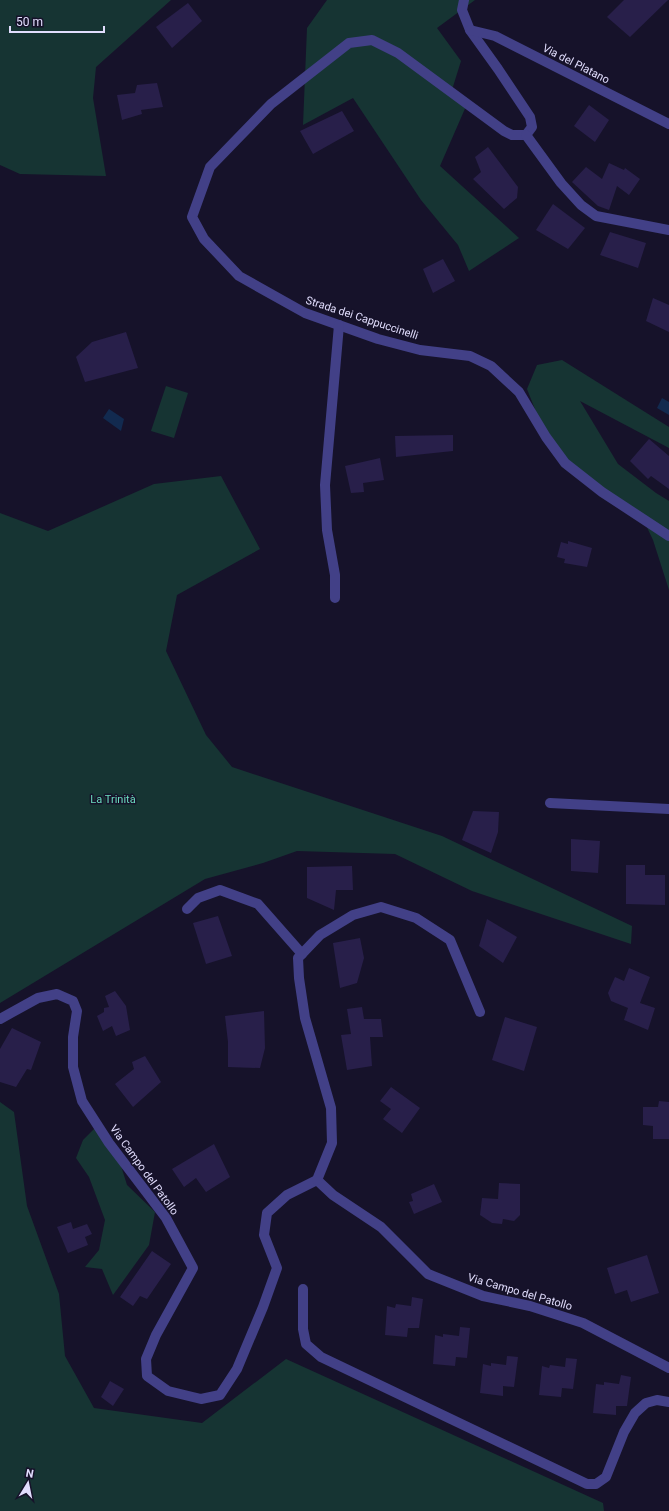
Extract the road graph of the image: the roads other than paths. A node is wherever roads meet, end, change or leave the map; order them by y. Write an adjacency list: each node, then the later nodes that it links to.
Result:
1 (464, 0): 2 (street)
2 (470, 30): 3 (street, Via del Platano); 4 (street)
3 (669, 124)
4 (526, 136): 5 (street); 6 (street, Strada dei Cappuccinelli)
5 (669, 230)
6 (339, 325): 7 (street, Strada dei Cappuccinelli); 8 (street)
7 (669, 536)
8 (335, 598)
9 (550, 803): 10 (street)
10 (669, 809)
11 (187, 909): 12 (street)
12 (302, 954): 13 (street); 15 (street)
13 (480, 1012)
14 (0, 1019): 15 (street, Via Campo del Patollo)
15 (317, 1180): 17 (street, Via Campo del Patollo)
16 (303, 1289): 18 (street)
17 (669, 1368)
18 (669, 1402)

